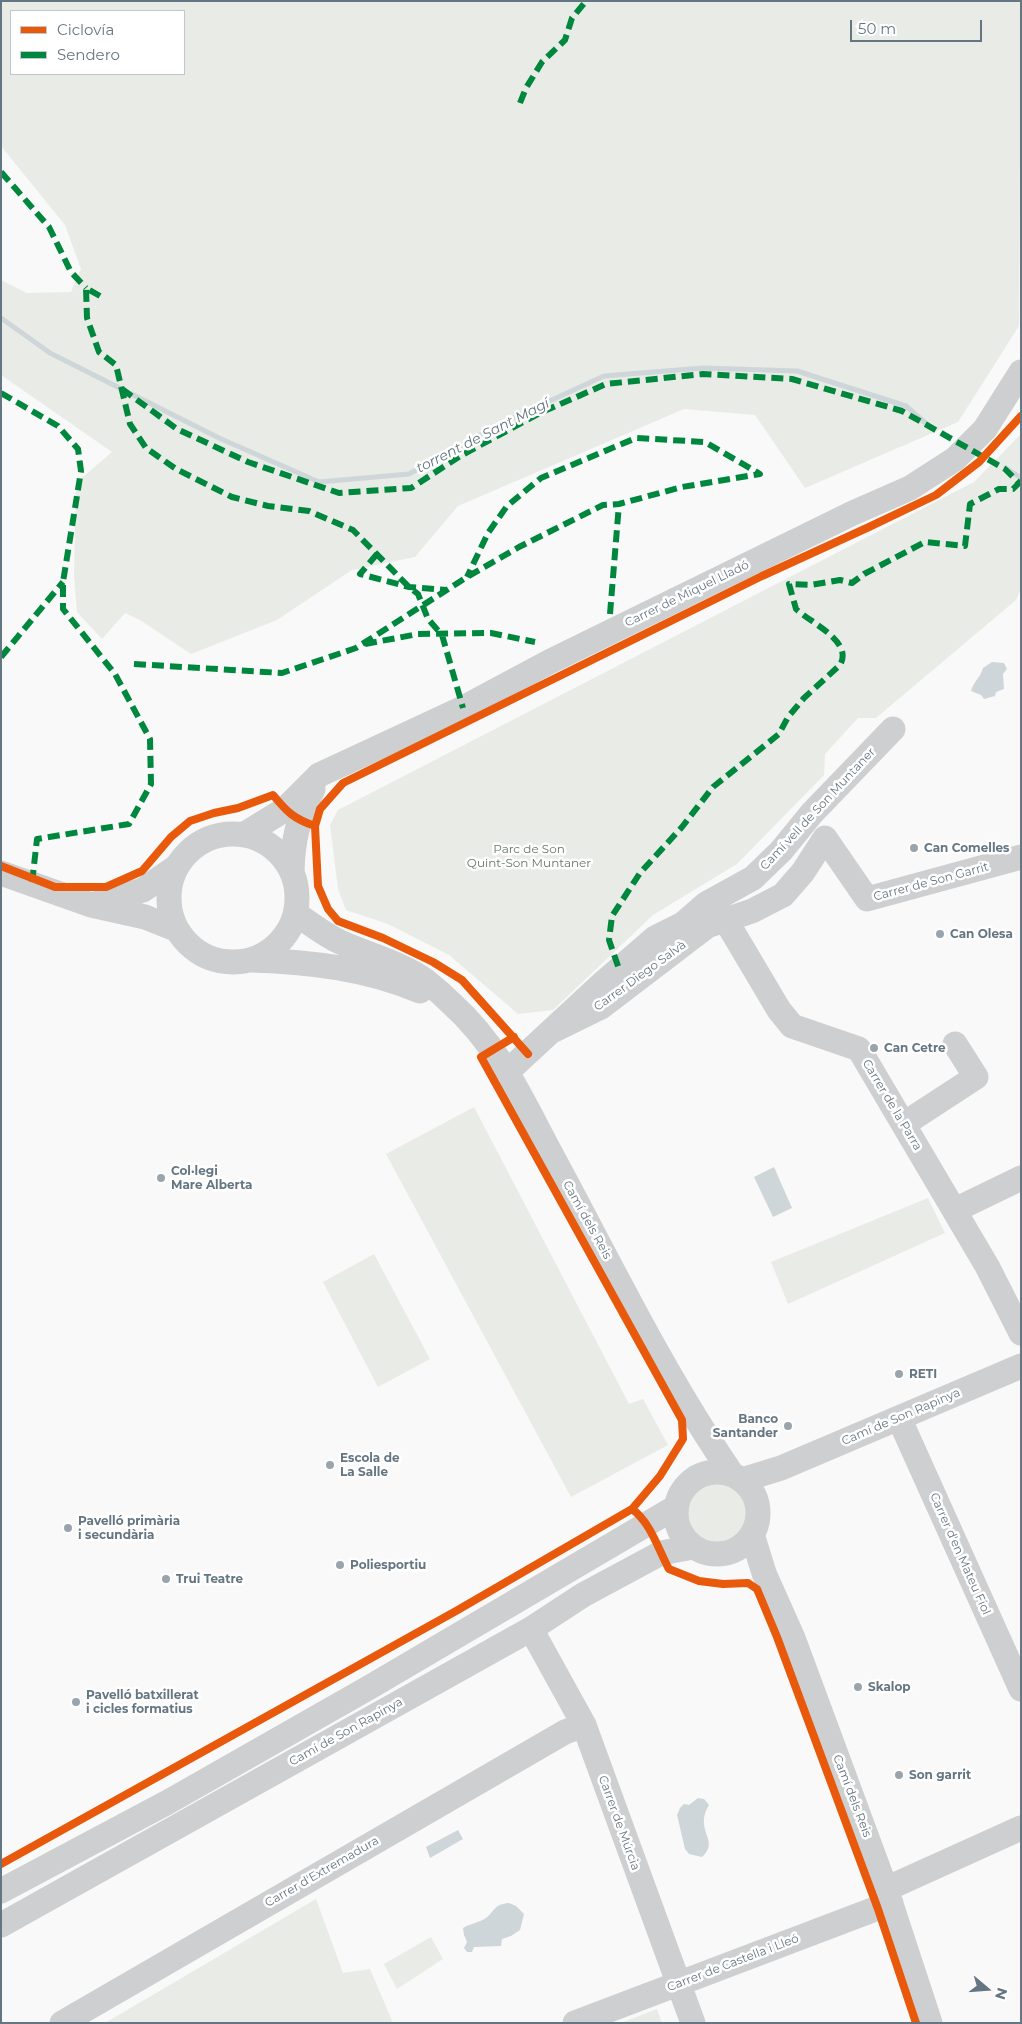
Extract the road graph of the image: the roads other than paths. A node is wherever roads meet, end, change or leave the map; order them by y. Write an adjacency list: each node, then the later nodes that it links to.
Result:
1 (1021, 372): 3 (street, Carrer de Miquel Lladó)
2 (893, 729): 15 (street, Camí vell de Son Muntaner)
3 (319, 776): 4 (street, Carrer de Miquel Lladó); 7 (street)
4 (245, 834): 6 (street); 7 (street)
5 (1021, 857): 11 (street, Carrer de Son Garrit)
6 (176, 867): 9 (street); 12 (street)
7 (292, 872): 10 (street)
8 (1, 873): 9 (street)
9 (91, 906): 12 (street)
10 (296, 914): 13 (street); 14 (street, Camí dels Reis)
11 (725, 919): 15 (street, Carrer Diego Salvà); 18 (street, Carrer de la Parra)
12 (175, 929): 13 (street)
13 (252, 960): 14 (street, Camí dels Reis)
14 (454, 1005): 17 (street, Camí dels Reis)
15 (554, 1030): 17 (street, Camí vell de Son Muntaner)
16 (955, 1044): 18 (street)
17 (508, 1072): 24 (street, Camí dels Reis)
18 (904, 1124): 20 (street, Carrer de la Parra)
19 (1021, 1178): 20 (street)
20 (955, 1210): 21 (street, Carrer de la Parra)
21 (1021, 1333)
22 (1021, 1366): 23 (street, Camí de Son Rapinya)
23 (899, 1418): 25 (street, Camí de Son Rapinya); 35 (street, Carrer d'en Mateu Fiol)
24 (710, 1442): 26 (street, Camí dels Reis); 27 (street)
25 (781, 1468): 26 (street, Camí de Son Rapinya); 29 (street)
26 (737, 1477): 27 (street); 29 (street)
27 (694, 1479): 28 (street)
28 (676, 1507): 31 (street); 38 (street)
29 (758, 1507): 30 (street)
30 (752, 1534): 32 (street); 33 (street, Camí dels Reis)
31 (693, 1548): 32 (street); 34 (street, Camí de Son Rapinya)
32 (728, 1553): 33 (street)
33 (764, 1573): 39 (street, Camí dels Reis)
34 (531, 1629): 36 (street, Carrer de Múrcia); 40 (street, Camí de Son Rapinya)
35 (1021, 1690)
36 (584, 1725): 41 (street, Carrer de Múrcia); 42 (street, Carrer d'Extremadura)
37 (1021, 1828): 39 (street, Carrer de Castella i Lleó)
38 (1, 1891)
39 (889, 1896): 41 (street, Carrer de Castella i Lleó); 45 (street, Camí dels Reis)
40 (1, 1925)
41 (678, 1984): 43 (street, Carrer de Castella i Lleó); 44 (street, Carrer de Múrcia)
42 (62, 2023)
43 (575, 2023)
44 (693, 2023)
45 (930, 2023)

